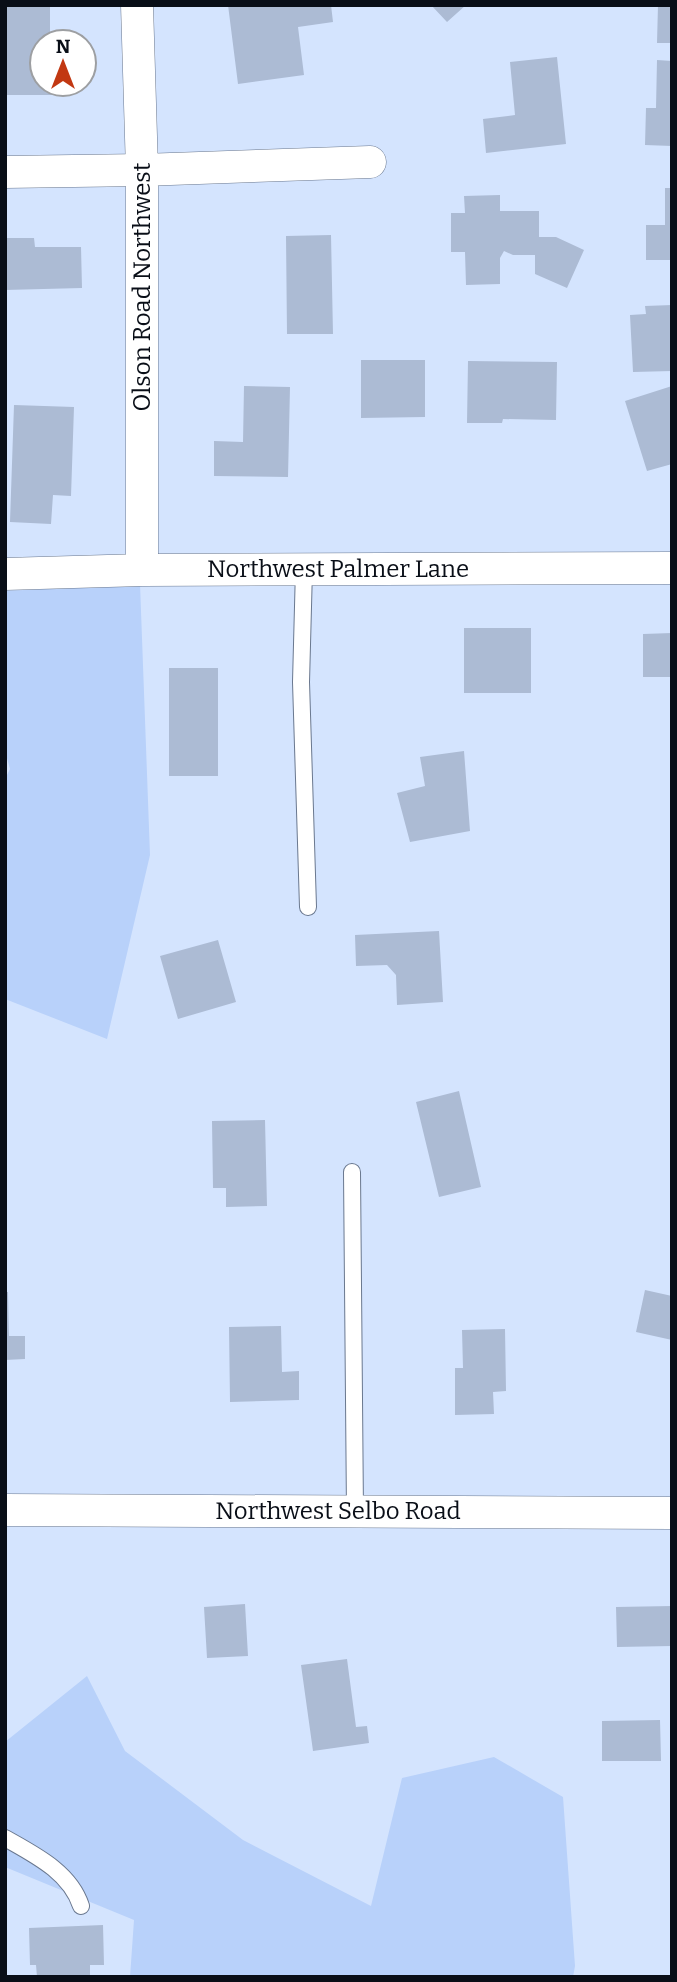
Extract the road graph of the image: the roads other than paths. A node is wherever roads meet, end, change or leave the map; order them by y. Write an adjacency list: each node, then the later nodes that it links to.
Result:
1 (137, 5): 3 (street, Olson Road Northwest)
2 (370, 162): 3 (street)
3 (142, 170): 4 (street); 7 (street, Olson Road Northwest)
4 (5, 172)
5 (672, 568): 6 (street, Northwest Palmer Lane)
6 (304, 569): 7 (street, Northwest Palmer Lane); 9 (lane)
7 (142, 570): 8 (street, Northwest Palmer Lane)
8 (5, 574)
9 (308, 907)
10 (352, 1172): 12 (lane)
11 (5, 1510): 12 (street, Northwest Selbo Road)
12 (355, 1511): 13 (street, Northwest Selbo Road)
13 (672, 1513)
14 (5, 1838): 15 (lane)
15 (82, 1906)

